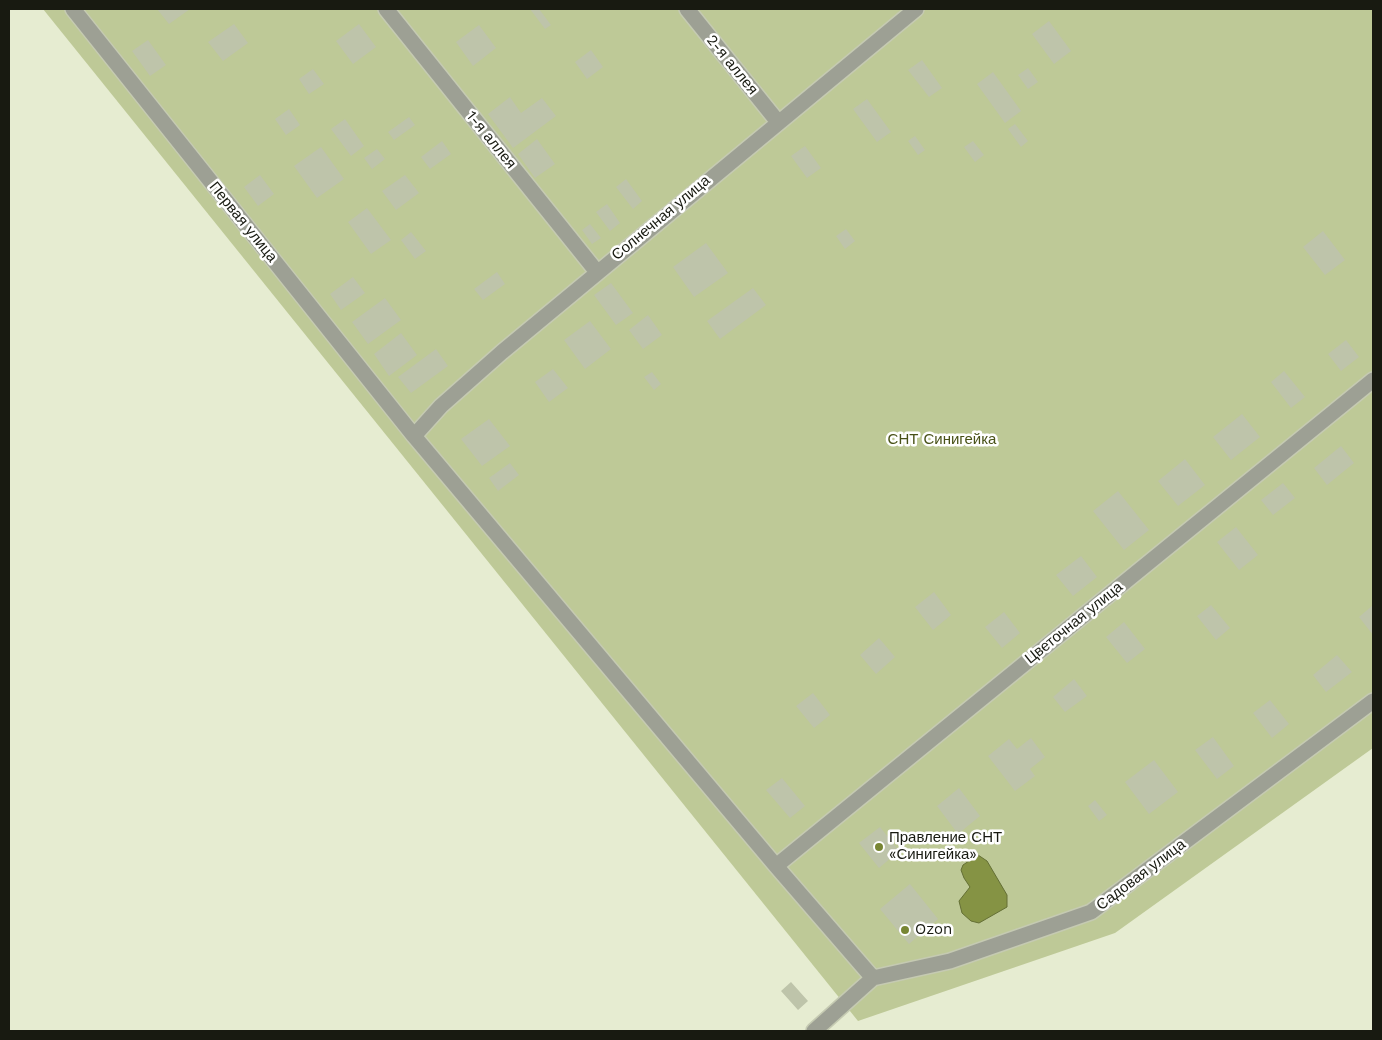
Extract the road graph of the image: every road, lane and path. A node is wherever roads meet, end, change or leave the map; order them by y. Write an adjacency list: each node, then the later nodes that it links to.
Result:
1 (72, 9): 8 (street, Первая улица)
2 (386, 9): 6 (street, 1-я аллея)
3 (687, 9): 5 (street, 2-я аллея)
4 (916, 9): 5 (street, Солнечная улица)
5 (778, 122): 6 (street, Солнечная улица)
6 (597, 272): 8 (street, Солнечная улица)
7 (1373, 380): 10 (street, Цветочная улица)
8 (414, 436): 10 (street, Первая улица)
9 (1373, 701): 11 (street, Садовая улица)
10 (776, 866): 11 (street, Первая улица)
11 (873, 978): 12 (street)
12 (814, 1031)

